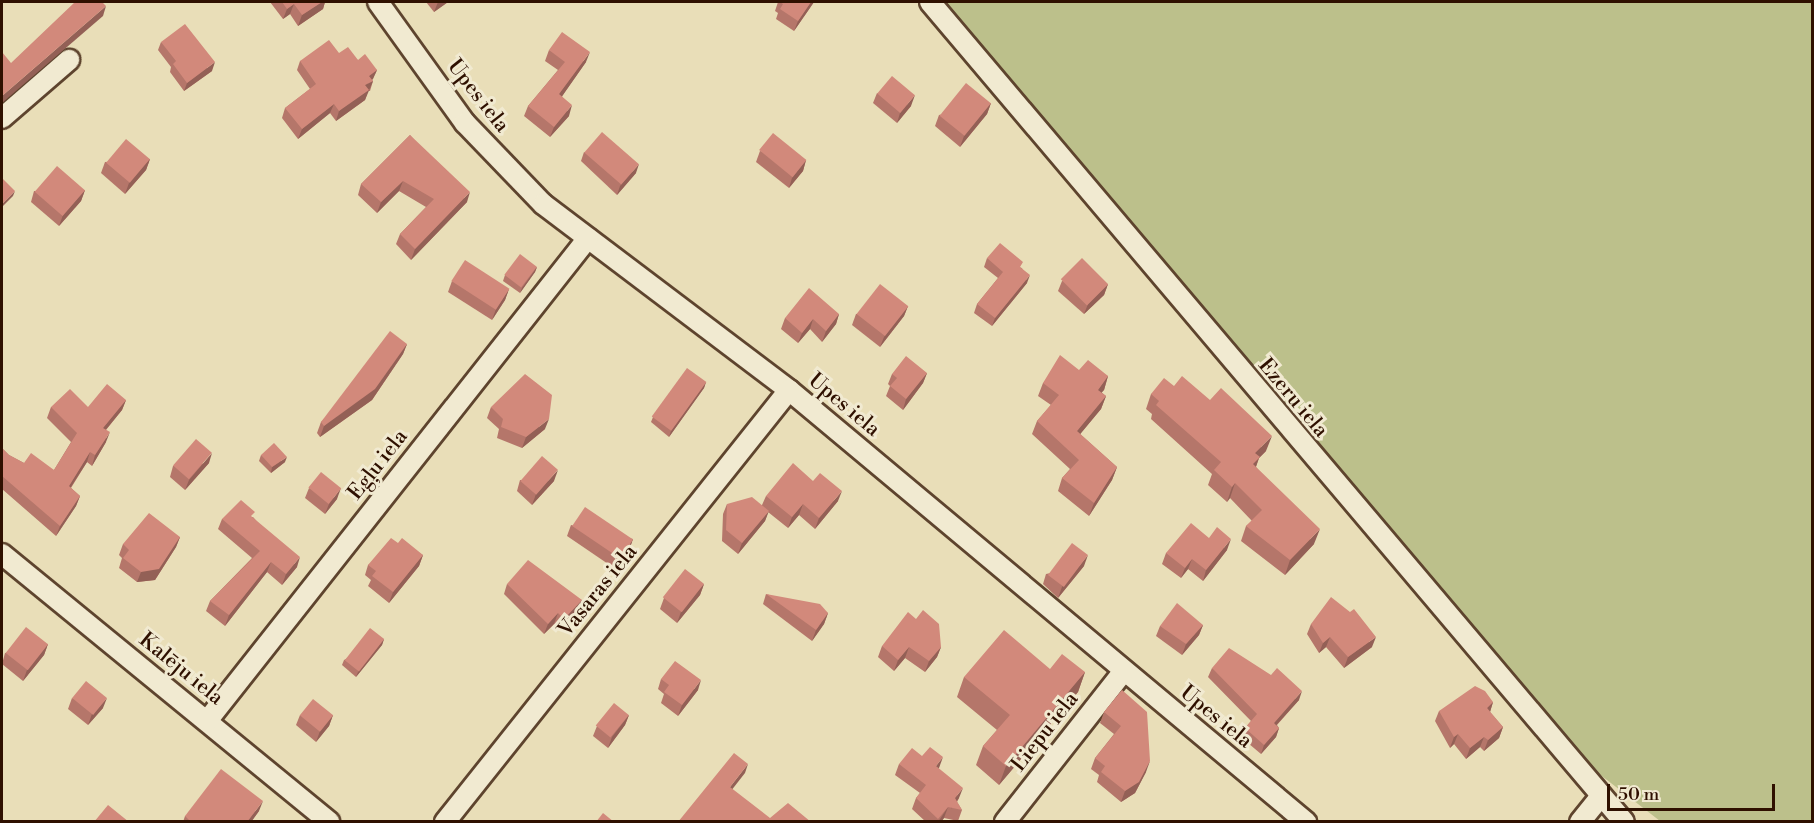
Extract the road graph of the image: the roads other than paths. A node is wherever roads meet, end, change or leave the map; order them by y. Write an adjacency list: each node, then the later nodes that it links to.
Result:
1 (930, 2): 10 (street, Ezeru iela)
2 (386, 4): 5 (street, Upes iela)
3 (69, 60): 4 (street)
4 (2, 118)
5 (588, 238): 6 (street, Upes iela); 9 (street, Egļu iela)
6 (789, 390): 8 (street, Upes iela); 12 (street, Vasaras iela)
7 (2, 554): 9 (street, Kalēju iela)
8 (1124, 672): 13 (street, Liepu iela); 14 (street, Upes iela)
9 (207, 721): 11 (street, Kalēju iela)
10 (1601, 796): 15 (street); 16 (street, Ezeru iela)
11 (329, 822)
12 (445, 822)
13 (1005, 822)
14 (1306, 822)
15 (1580, 822)
16 (1624, 822)

